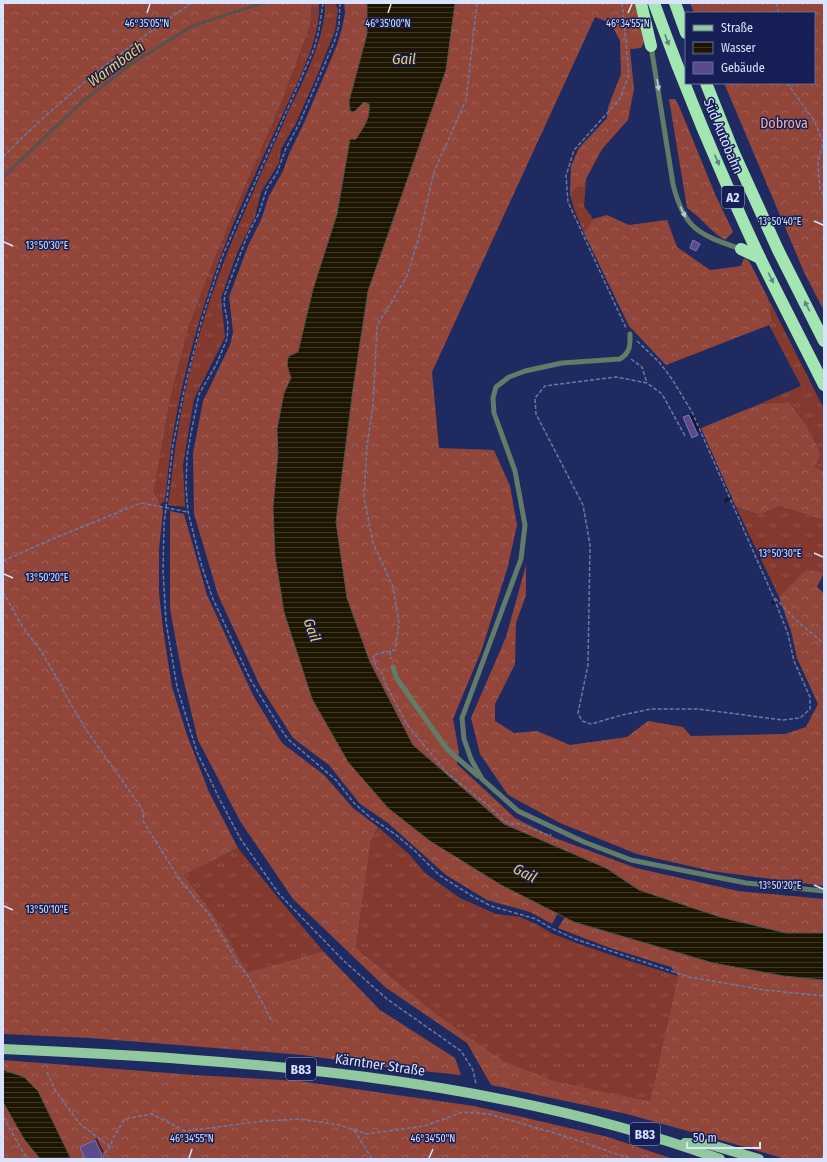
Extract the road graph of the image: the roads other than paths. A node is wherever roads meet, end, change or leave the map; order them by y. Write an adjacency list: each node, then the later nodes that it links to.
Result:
1 (641, 3): 5 (highway)
2 (654, 3): 6 (highway, Süd Autobahn / A2, one-way to 6)
3 (675, 3): 4 (highway)
4 (685, 31)
5 (651, 46): 9 (lane, one-way to 9)
6 (685, 84)
7 (685, 84): 10 (highway, Süd Autobahn / A2, one-way to 10)
8 (706, 84): 12 (highway, Süd Autobahn / A2, one-way to 8)
9 (741, 249): 10 (highway)
10 (760, 258): 13 (highway, Süd Autobahn / A2, one-way to 13)
11 (630, 334): 15 (lane)
12 (824, 341)
13 (824, 385)
14 (393, 667): 15 (lane)
15 (482, 779): 16 (lane)
16 (824, 891)
17 (3, 1049): 18 (main road, Kärntner Straße / B83)
18 (676, 1143): 19 (main road, Kärntner Straße / B83); 22 (main road)
19 (695, 1150): 20 (main road); 21 (main road, Kärntner Straße / B83)
20 (704, 1159)
21 (720, 1159)
22 (759, 1159)

